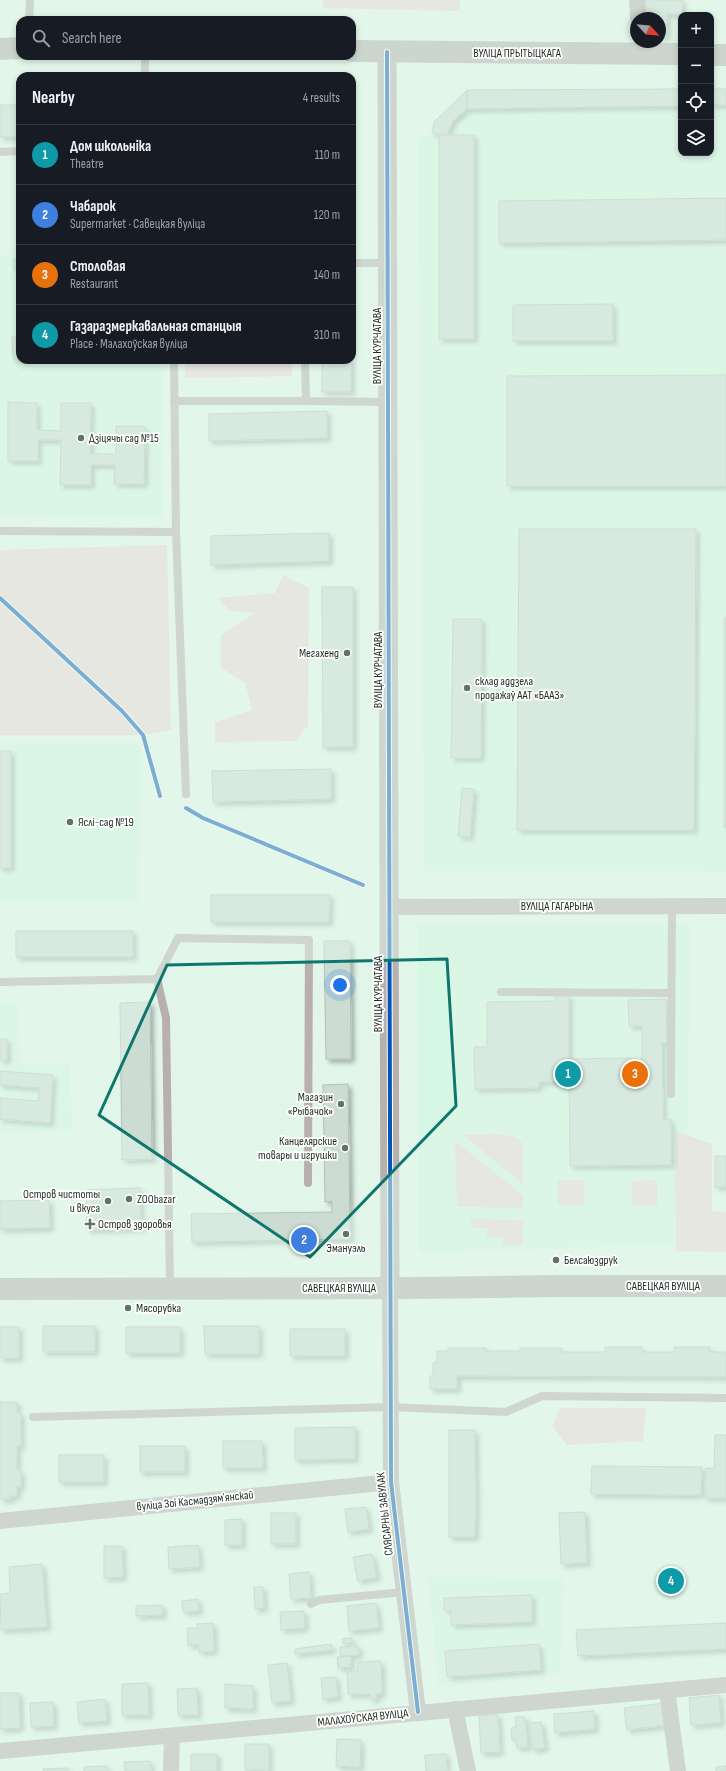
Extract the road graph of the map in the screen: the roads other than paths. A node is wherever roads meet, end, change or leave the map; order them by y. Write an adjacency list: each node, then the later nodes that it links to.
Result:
1 (30, 0): 4 (lane)
2 (637, 0): 3 (street)
3 (638, 12)
4 (29, 16)
5 (16, 48): 7 (main road)
6 (640, 48): 9 (main road, ВУЛІЦА ПРЫТЫЦКАГА); 10 (main road, ВУЛІЦА ПРЫТЫЦКАГА)
7 (0, 49)
8 (356, 51): 9 (main road, ВУЛІЦА ПРЫТЫЦКАГА)
9 (387, 52): 18 (street, ВУЛІЦА КУРЧАТАВА)
10 (678, 54)
11 (714, 55): 12 (main road)
12 (726, 55)
13 (145, 60): 14 (lane)
14 (145, 72)
15 (16, 151): 16 (lane)
16 (0, 152)
17 (356, 263): 18 (lane)
18 (387, 263): 23 (street, ВУЛІЦА КУРЧАТАВА)
19 (174, 364): 21 (lane)
20 (305, 364): 22 (lane)
21 (174, 401): 22 (lane); 25 (lane)
22 (306, 401): 23 (lane)
23 (387, 402): 29 (street, ВУЛІЦА КУРЧАТАВА)
24 (0, 531): 25 (lane)
25 (176, 532): 26 (lane)
26 (186, 794)
27 (672, 906): 28 (street, ВУЛІЦА ГАГАРЫНА); 29 (street, ВУЛІЦА ГАГАРЫНА); 33 (lane)
28 (726, 906)
29 (388, 907): 38 (street, ВУЛІЦА КУРЧАТАВА)
30 (157, 979): 31 (lane); 35 (lane); 37 (lane)
31 (1, 982)
32 (501, 992): 33 (lane)
33 (672, 993): 34 (lane)
34 (671, 1094)
35 (308, 1183)
36 (726, 1286): 38 (main road, САВЕЦКАЯ ВУЛІЦА)
37 (170, 1288): 38 (main road, САВЕЦКАЯ ВУЛІЦА); 39 (main road, САВЕЦКАЯ ВУЛІЦА)
38 (390, 1288): 41 (street, СЛЯСАРНЫ ЗАВУЛАК)
39 (0, 1289)
40 (726, 1398): 41 (lane)
41 (390, 1407): 42 (lane); 43 (street, СЛЯСАРНЫ ЗАВУЛАК)
42 (33, 1417)
43 (391, 1482): 44 (street, вуліца Зоі Касмадзямʼянскай); 45 (street, СЛЯСАРНЫ ЗАВУЛАК)
44 (0, 1521)
45 (404, 1592): 46 (lane); 50 (street, СЛЯСАРНЫ ЗАВУЛАК)
46 (311, 1604)
47 (726, 1685): 48 (street, МАЛАХОЎСКАЯ ВУЛІЦА)
48 (667, 1690): 49 (street, МАЛАХОЎСКАЯ ВУЛІЦА); 55 (street)
49 (455, 1709): 50 (street, МАЛАХОЎСКАЯ ВУЛІЦА); 54 (street)
50 (418, 1712): 51 (street, МАЛАХОЎСКАЯ ВУЛІЦА)
51 (172, 1736): 52 (street, МАЛАХОЎСКАЯ ВУЛІЦА); 53 (street)
52 (0, 1751)
53 (171, 1771)
54 (468, 1771)
55 (678, 1771)

